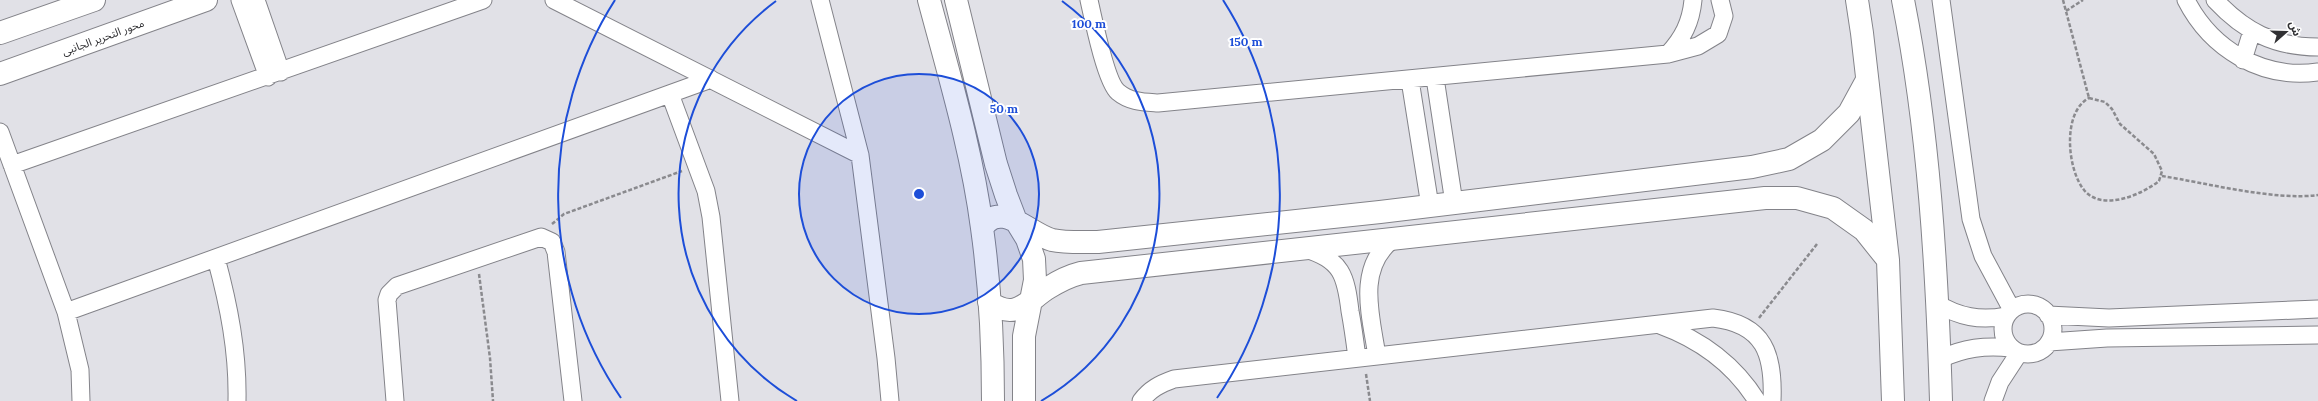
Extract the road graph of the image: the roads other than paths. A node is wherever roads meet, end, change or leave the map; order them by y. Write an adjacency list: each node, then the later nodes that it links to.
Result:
1 (94, 0): 19 (street)
2 (206, 0): 26 (street, محور التحرير الجانبى)
3 (240, 0): 27 (street)
4 (256, 0): 27 (street)
5 (483, 0): 27 (street)
6 (554, 0): 29 (street)
7 (820, 0): 34 (street)
8 (929, 0): 39 (street)
9 (956, 0): 38 (street)
10 (1089, 0): 30 (street)
11 (1693, 0): 22 (street)
12 (1720, 0): 22 (street)
13 (1857, 0): 31 (street)
14 (1903, 0): 46 (street)
15 (1941, 0): 49 (street)
16 (2186, 0): 23 (street)
17 (2215, 0): 18 (street)
18 (2252, 31): 20 (street); 23 (street)
19 (0, 33)
20 (2280, 44): 21 (street); 24 (street)
21 (2318, 47)
22 (1668, 54): 28 (street)
23 (2243, 60): 24 (street)
24 (2272, 70): 25 (street)
25 (2318, 72)
26 (0, 74)
27 (275, 75): 35 (street)
28 (1435, 78): 30 (street); 36 (street)
29 (711, 79): 32 (street); 34 (street)
30 (1410, 80): 37 (street)
31 (1867, 80): 36 (street); 43 (street)
32 (670, 94): 42 (street); 61 (street)
33 (0, 132): 35 (street)
34 (860, 155): 62 (street)
35 (12, 165): 48 (street)
36 (1454, 203): 37 (street)
37 (1430, 206): 38 (street)
38 (1016, 221): 39 (street); 44 (street)
39 (982, 228): 45 (street)
40 (1392, 240): 41 (street); 43 (street); 55 (street)
41 (1305, 249): 44 (street); 55 (street)
42 (216, 258): 48 (street); 58 (street)
43 (1888, 260): 68 (street)
44 (1030, 301): 45 (street); 64 (street)
45 (989, 302): 63 (street)
46 (1936, 303): 49 (street); 56 (street)
47 (2318, 309): 50 (street)
48 (66, 312): 57 (street)
49 (2009, 313): 50 (street); 54 (street)
50 (2048, 315): 53 (street)
51 (1656, 324): 55 (street); 66 (street); 67 (street)
52 (2318, 335): 53 (street)
53 (2049, 342): 54 (street)
54 (2015, 350): 56 (street); 70 (street)
55 (1366, 357): 65 (street)
56 (1940, 359): 69 (street)
57 (81, 401)
58 (237, 401)
59 (395, 401): 60 (street)
60 (573, 401)
61 (730, 401)
62 (890, 401)
63 (993, 401)
64 (1024, 401)
65 (1141, 401)
66 (1757, 401)
67 (1772, 401)
68 (1893, 401)
69 (1940, 401)
70 (1993, 401)

